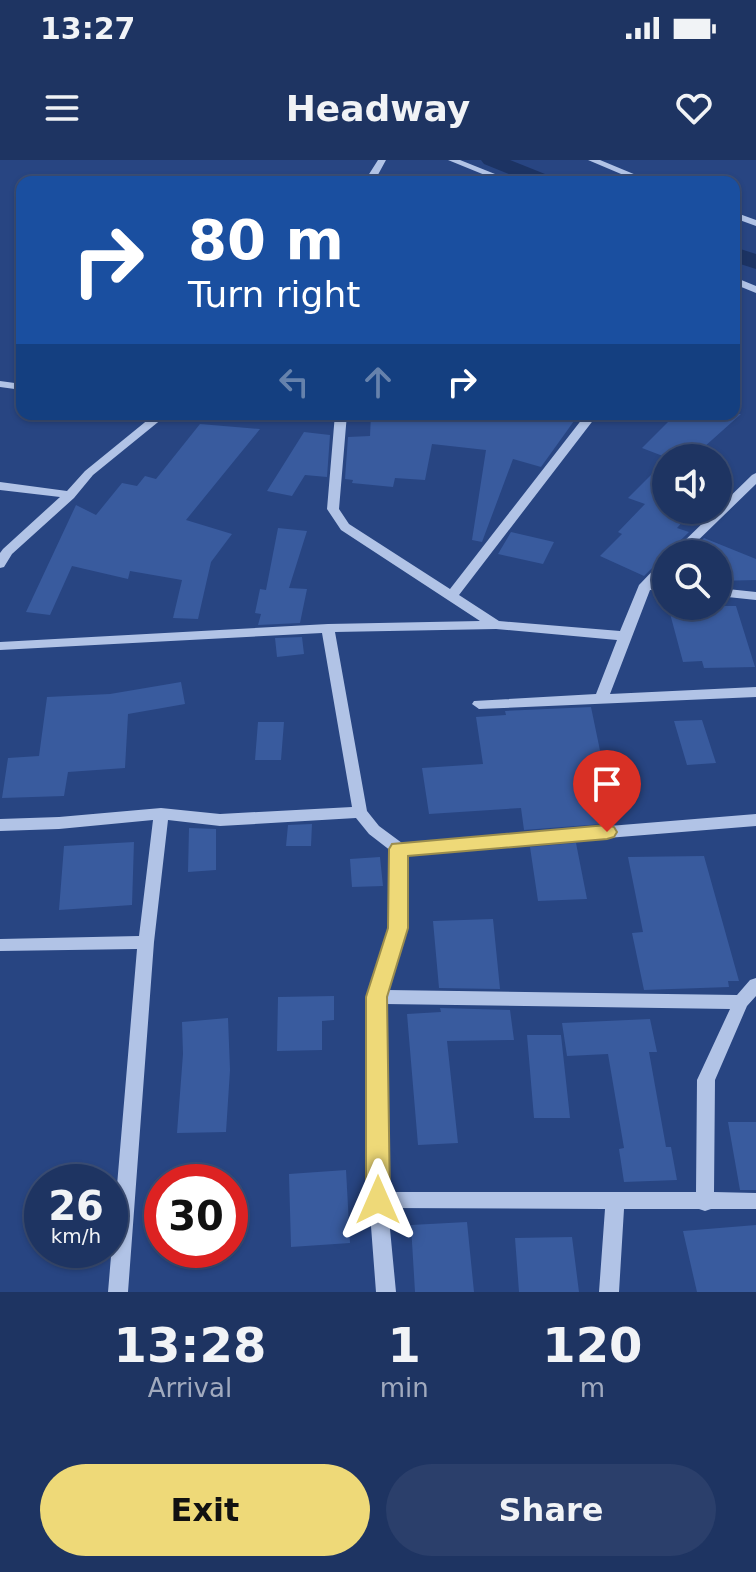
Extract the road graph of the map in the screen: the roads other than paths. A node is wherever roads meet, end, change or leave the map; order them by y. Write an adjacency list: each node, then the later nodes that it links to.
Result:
1 (452, 160): 4 (street)
2 (592, 160): 3 (street)
3 (610, 162): 5 (street)
4 (494, 176)
5 (637, 176)
6 (155, 420): 11 (street)
7 (340, 420): 18 (street)
8 (587, 420): 18 (street)
9 (756, 477): 12 (street)
10 (0, 486): 11 (street)
11 (70, 495): 13 (street)
12 (691, 540)
13 (0, 564)
14 (652, 578): 15 (street)
15 (645, 585): 16 (street); 22 (street)
16 (652, 586)
17 (732, 593): 19 (street)
18 (452, 595): 20 (street)
19 (756, 596)
20 (496, 625): 21 (street); 22 (street)
21 (328, 628): 23 (street); 27 (street)
22 (627, 636): 25 (street)
23 (0, 646)
24 (756, 692): 25 (street)
25 (601, 698): 26 (street)
26 (479, 704)
27 (360, 812): 28 (street); 31 (street)
28 (161, 814): 30 (street); 32 (street)
29 (756, 820): 31 (street)
30 (0, 825)
31 (399, 849): 35 (street)
32 (146, 942): 33 (street); 41 (street)
33 (0, 945)
34 (756, 985): 36 (street)
35 (377, 997): 36 (street); 37 (street)
36 (741, 1002): 40 (street)
37 (378, 1200): 39 (street); 42 (street)
38 (756, 1201): 40 (street)
39 (615, 1202): 40 (street); 43 (street)
40 (705, 1203)
41 (118, 1292)
42 (386, 1292)
43 (609, 1292)

